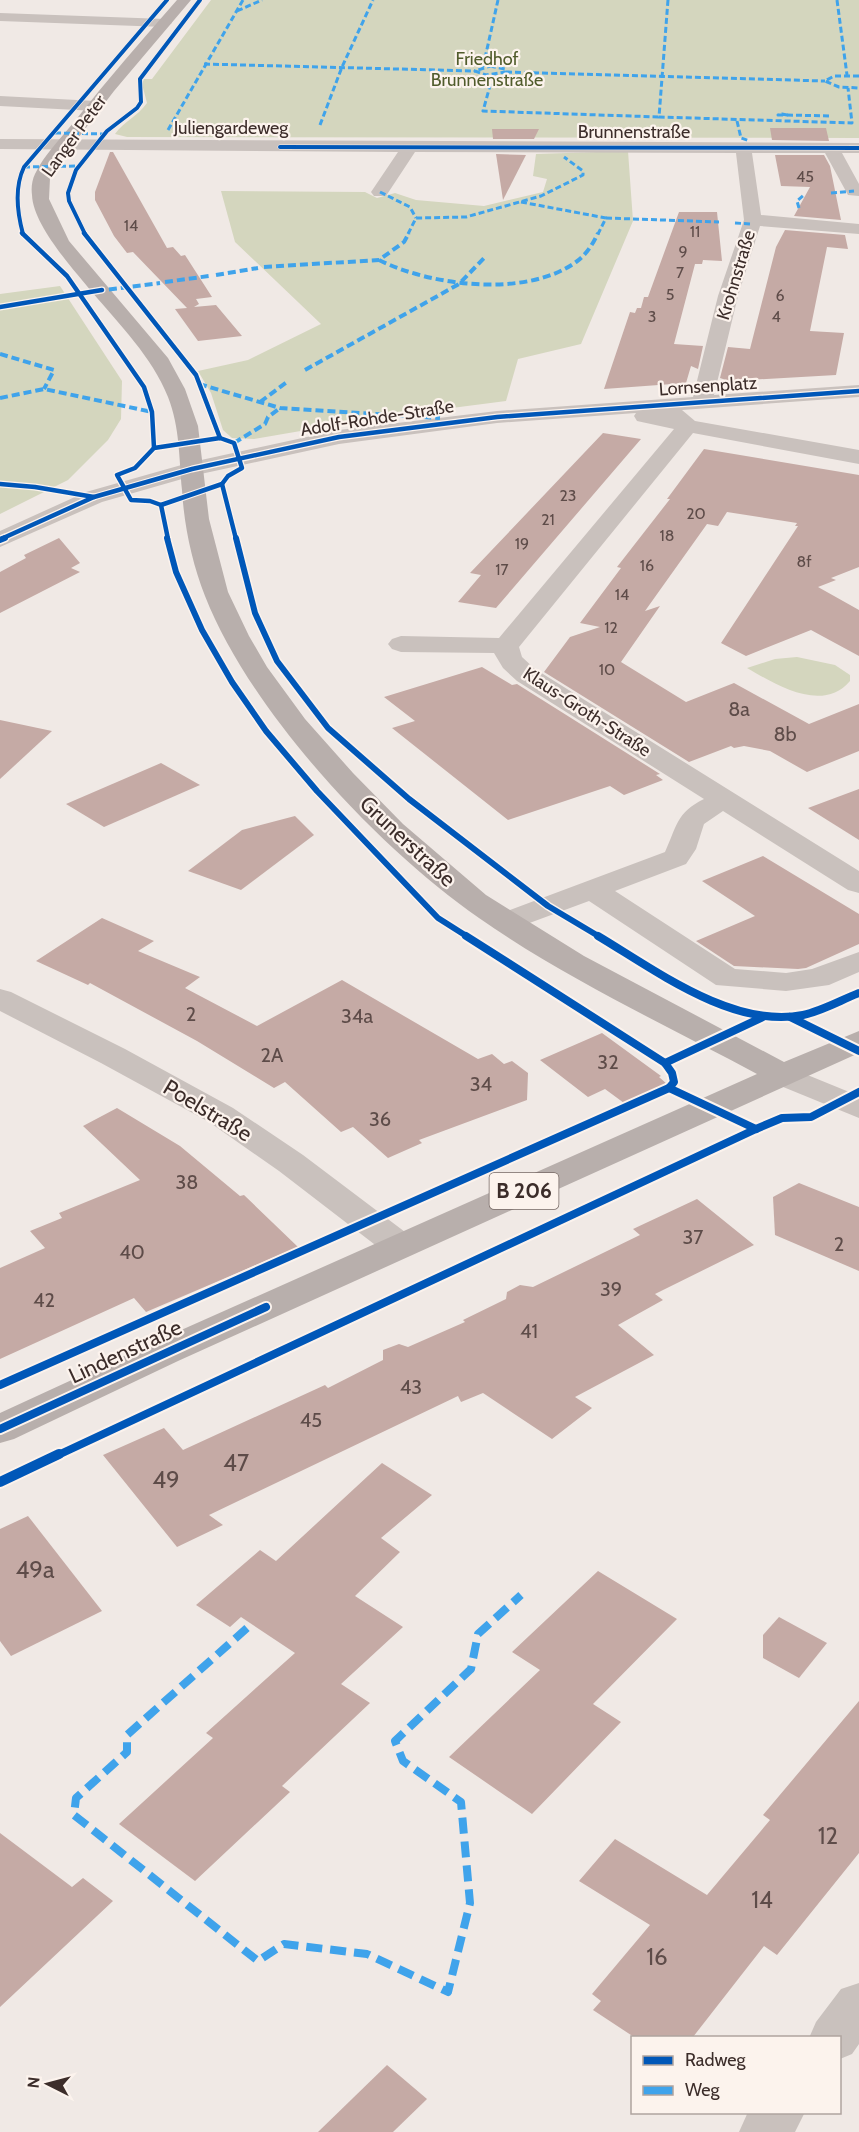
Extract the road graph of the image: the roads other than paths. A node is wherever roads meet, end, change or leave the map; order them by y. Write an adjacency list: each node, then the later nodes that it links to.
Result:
1 (184, 0): 3 (main road, Langer Peter)
2 (0, 17): 3 (street)
3 (165, 23): 5 (main road, Langer Peter)
4 (0, 102): 5 (street)
5 (96, 106): 7 (main road, Langer Peter)
6 (0, 144): 7 (street, Juliengardeweg)
7 (63, 146): 9 (street, Juliengardeweg); 25 (main road, Langer Peter)
8 (743, 147): 9 (street, Brunnenstraße); 10 (street, Brunnenstraße); 15 (street, Krohnstraße)
9 (409, 148): 13 (street)
10 (831, 148): 11 (street, Brunnenstraße); 12 (street)
11 (859, 148)
12 (856, 184)
13 (380, 192)
14 (859, 212): 16 (street)
15 (753, 220): 16 (street); 19 (street, Krohnstraße)
16 (780, 222): 17 (street)
17 (859, 230)
18 (859, 391): 19 (street, Lornsenplatz)
19 (702, 402): 20 (street, Lornsenplatz)
20 (664, 405): 21 (street, Lornsenplatz); 23 (street, Lornsenplatz)
21 (613, 408): 22 (street, Lornsenplatz); 23 (street, Lornsenplatz)
22 (558, 412): 25 (street, Adolf-Rohde-Straße)
23 (688, 426): 24 (street, Lornsenplatz); 28 (street, Klaus-Groth-Straße)
24 (859, 457)
25 (192, 469): 26 (street, Adolf-Rohde-Straße); 32 (main road, Grunerstraße)
26 (0, 540)
27 (401, 644): 28 (street)
28 (506, 646): 29 (street, Klaus-Groth-Straße)
29 (724, 799): 30 (street, Klaus-Groth-Straße); 31 (street)
30 (859, 884)
31 (593, 890): 32 (street); 33 (street)
32 (505, 922): 36 (main road, Grunerstraße)
33 (859, 961)
34 (0, 999): 38 (street, Poelstraße)
35 (859, 1041): 36 (main road, Lindenstraße)
36 (783, 1075): 37 (street); 38 (main road, Lindenstraße / B 206)
37 (859, 1108)
38 (400, 1246): 39 (main road, Lindenstraße / B 206)
39 (0, 1429)
40 (859, 2005): 41 (street)
41 (835, 2036)
42 (778, 2114): 43 (street)
43 (765, 2132)

